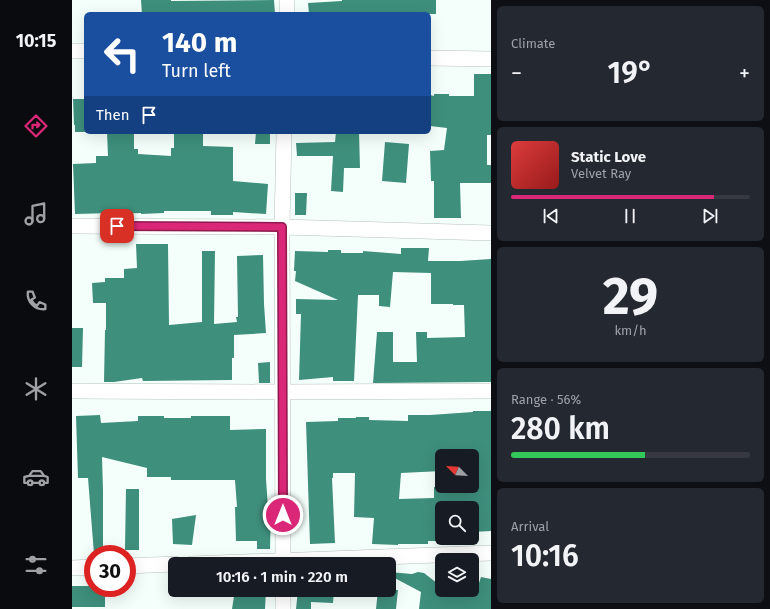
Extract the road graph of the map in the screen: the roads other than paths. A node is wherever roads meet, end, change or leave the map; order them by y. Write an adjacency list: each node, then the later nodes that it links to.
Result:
1 (287, 0): 2 (street)
2 (287, 12)
3 (72, 51): 4 (street)
4 (84, 51)
5 (431, 58): 6 (street)
6 (491, 59)
7 (284, 134): 9 (street)
8 (72, 226): 9 (street)
9 (282, 227): 10 (street); 13 (street)
10 (491, 233)
11 (72, 391): 13 (street)
12 (491, 391): 13 (street)
13 (282, 392): 15 (street)
14 (491, 553): 16 (street)
15 (283, 557)
16 (396, 558)
17 (168, 564): 18 (street)
18 (136, 566)
19 (84, 567): 20 (street)
20 (72, 568)
21 (283, 597): 22 (street)
22 (283, 609)

